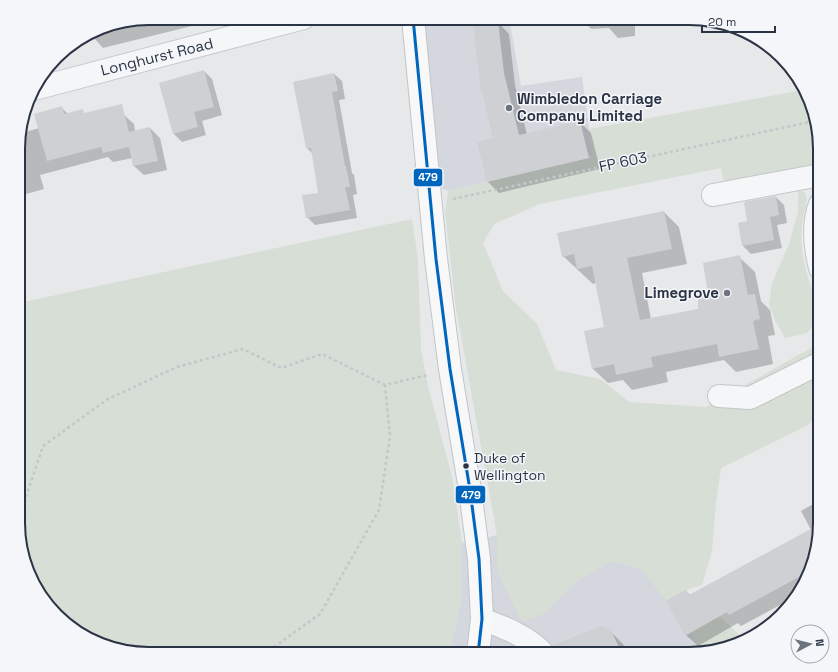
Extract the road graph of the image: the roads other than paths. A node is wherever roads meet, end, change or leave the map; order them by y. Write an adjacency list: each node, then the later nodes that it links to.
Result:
1 (277, 25): 3 (street, Longhurst Road)
2 (414, 25): 8 (main road)
3 (42, 87)
4 (813, 176): 5 (street)
5 (713, 195)
6 (813, 366): 7 (street)
7 (719, 396)
8 (482, 618): 9 (main road); 10 (street)
9 (479, 647)
10 (536, 647)

